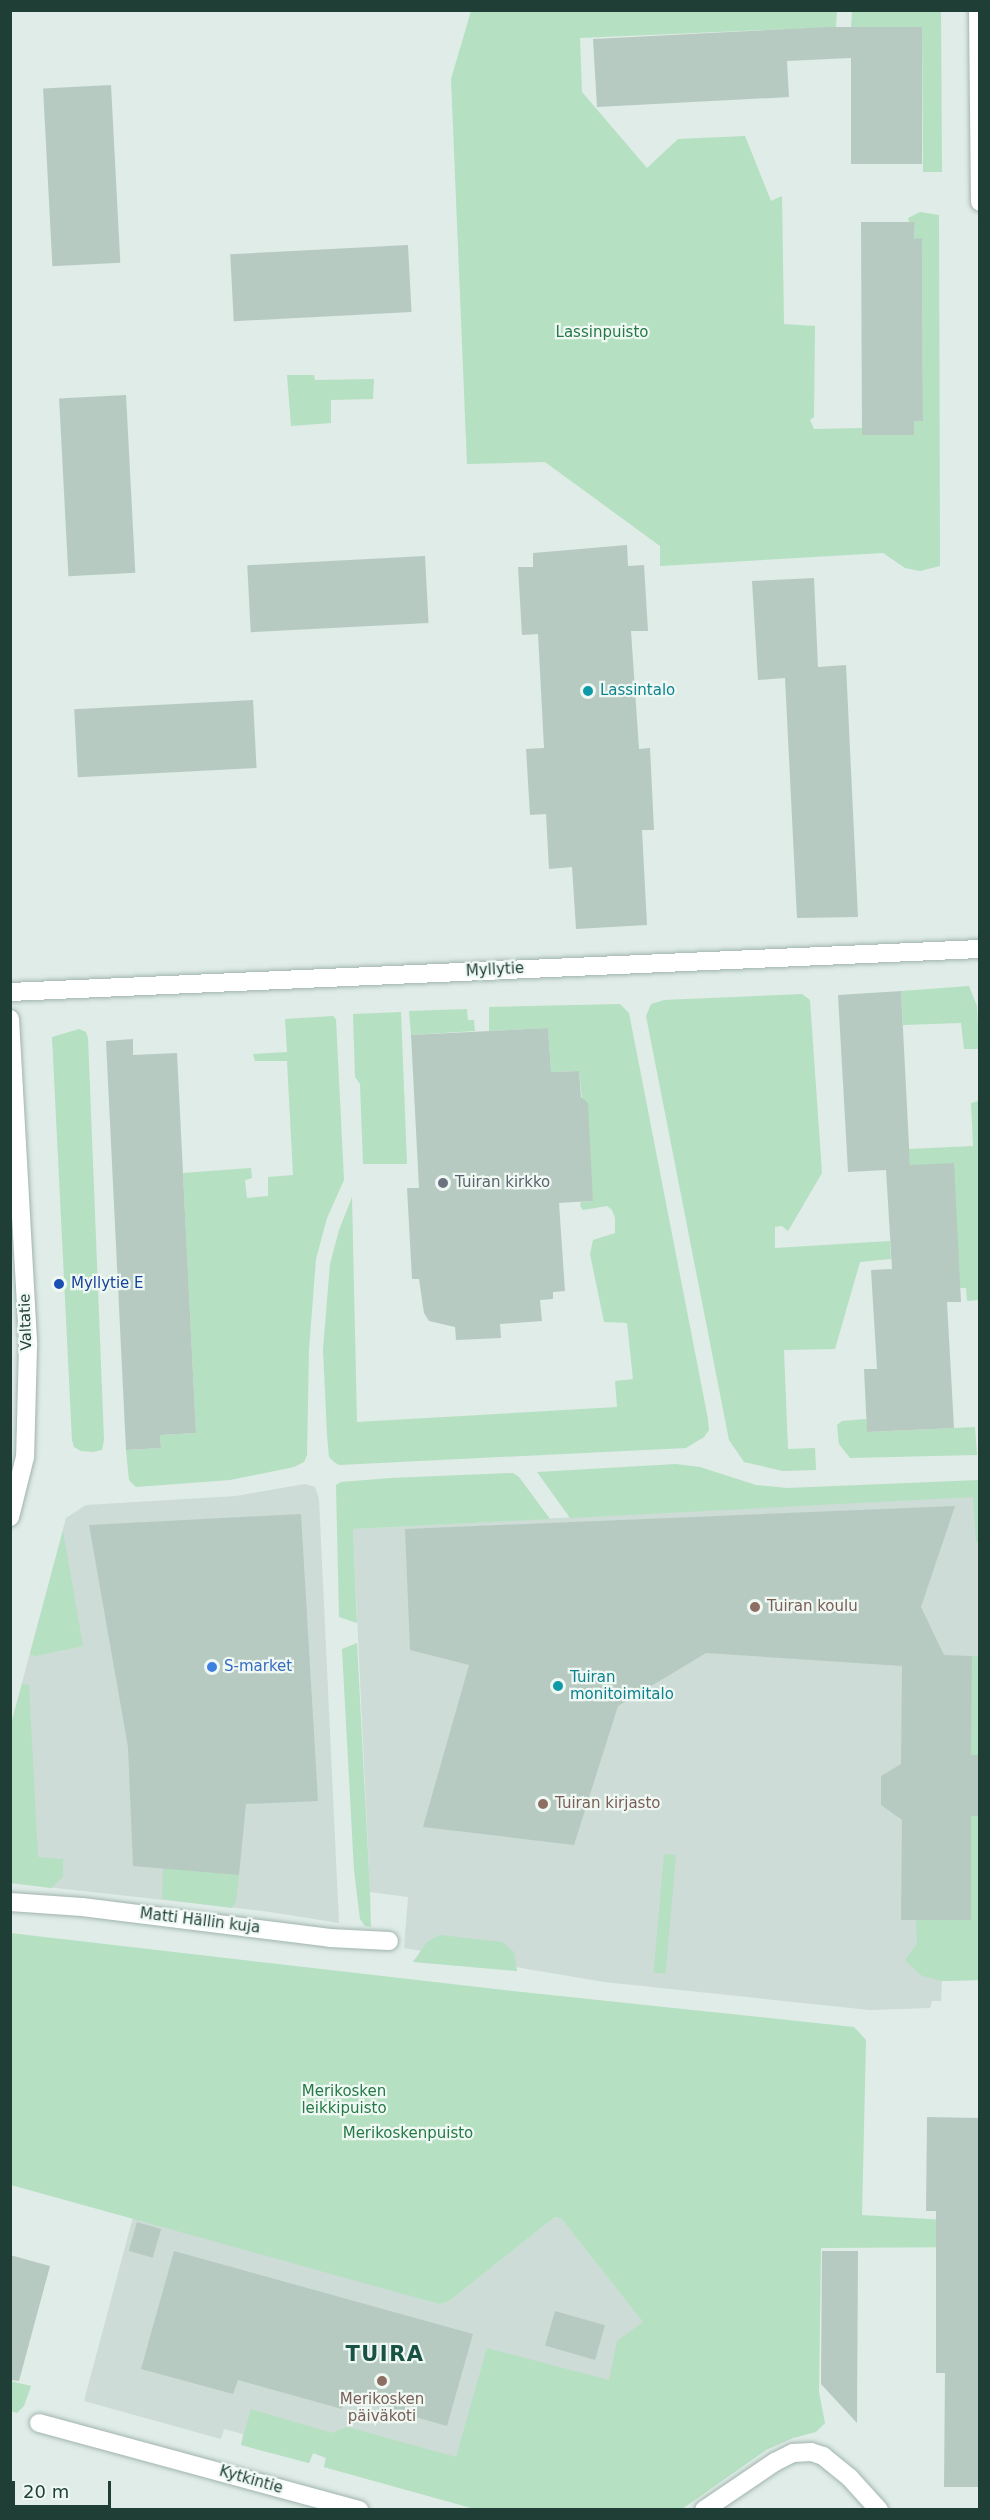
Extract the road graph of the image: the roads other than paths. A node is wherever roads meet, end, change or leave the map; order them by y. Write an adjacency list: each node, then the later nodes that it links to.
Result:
1 (978, 10): 2 (street)
2 (980, 201)
3 (980, 949): 4 (street, Myllytie)
4 (10, 992)
5 (10, 1019): 6 (street, Valtatie)
6 (10, 1517)
7 (10, 1902): 8 (street, Matti Hällin kuja)
8 (389, 1941)
9 (39, 2423): 10 (street, Kytkintie)
10 (358, 2510)
11 (704, 2510): 12 (street)
12 (879, 2510)

